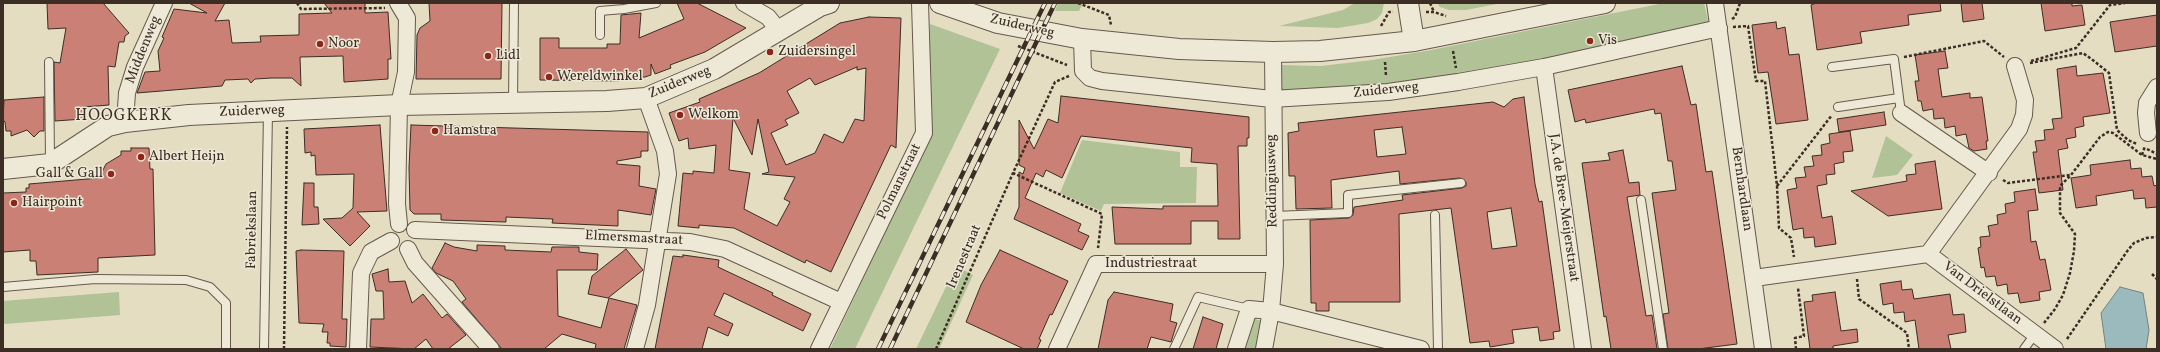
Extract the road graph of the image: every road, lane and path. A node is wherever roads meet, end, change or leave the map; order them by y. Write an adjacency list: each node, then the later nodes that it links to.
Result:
1 (164, 3): 44 (street, Middenweg)
2 (297, 3): 15 (path)
3 (514, 3): 38 (lane)
4 (656, 3): 25 (lane)
5 (744, 3): 24 (street)
6 (920, 3): 73 (street, Polmanstraat)
7 (940, 3): 26 (street, Zuiderweg)
8 (1078, 3): 23 (path)
9 (1430, 3): 19 (path)
10 (1605, 3): 27 (street, Zuiderweg)
11 (1715, 3): 22 (street, Bernhardlaan)
12 (2125, 3): 14 (path)
13 (823, 4): 24 (street, Zuiderweg)
14 (2110, 4): 31 (path)
15 (400, 5): 39 (street)
16 (1389, 7): 18 (path)
17 (1409, 8): 18 (path); 19 (path); 27 (street)
18 (1389, 12): 21 (path)
19 (1434, 12): 20 (path)
20 (1448, 17)
21 (1376, 28)
22 (1718, 28): 32 (street, Zuiderweg); 54 (path); 70 (street, Bernhardlaan)
23 (1111, 29): 26 (street, Zuiderweg); 28 (street, Zuiderweg)
24 (779, 31): 36 (street, Zuiderweg)
25 (600, 35)
26 (1082, 39): 34 (street)
27 (1414, 41): 28 (street, Zuiderweg)
28 (1273, 52): 37 (street, Reddingiusweg)
29 (1894, 58): 31 (path); 33 (lane); 41 (lane)
30 (49, 62): 48 (lane)
31 (2015, 66): 46 (path); 51 (street, Van Drielstlaan)
32 (1544, 67): 37 (street, Zuiderweg); 92 (street, J.A. de Bree-Meijerstraat)
33 (1832, 67)
34 (1083, 71): 37 (street, Zuiderweg); 50 (path, Irenestraat)
35 (2157, 87): 45 (street)
36 (646, 98): 38 (street, Zuiderweg); 61 (street)
37 (1272, 100): 57 (street, Reddingiusweg)
38 (513, 104): 39 (street, Zuiderweg)
39 (399, 105): 42 (street, Zuiderweg); 58 (street)
40 (1838, 106): 41 (lane); 54 (path)
41 (1900, 106): 51 (street)
42 (288, 111): 43 (street, Zuiderweg); 80 (path)
43 (268, 112): 44 (street, Zuiderweg); 79 (lane, Fabriekslaan)
44 (125, 122): 48 (street, Zuiderweg)
45 (2148, 133)
46 (2157, 154)
47 (2157, 159): 52 (path)
48 (50, 164): 49 (street, Zuiderweg)
49 (3, 169)
50 (1013, 173): 65 (path); 85 (path, Irenestraat)
51 (1989, 173): 52 (path); 64 (street, Van Drielstlaan)
52 (2071, 175): 76 (path)
53 (1461, 183): 57 (lane)
54 (1777, 186): 68 (path)
55 (1642, 200): 93 (lane)
56 (1435, 215): 91 (lane)
57 (1274, 216): 66 (street, Reddingiusweg)
58 (399, 224): 59 (street); 62 (street)
59 (415, 230): 61 (street, Elmersmastraat); 63 (street)
60 (2157, 237): 77 (path)
61 (658, 239): 73 (street, Elmersmastraat); 83 (street)
62 (391, 241): 63 (street); 81 (street)
63 (408, 249): 82 (street)
64 (1928, 254): 67 (street, Van Drielstlaan); 76 (street, Van Drielstlaan)
65 (1096, 264): 66 (street, Industriestraat); 86 (street, Industriestraat)
66 (1275, 264): 75 (street, Reddingiusweg)
67 (1856, 264): 68 (street, Van Drielstlaan); 96 (path)
68 (1796, 272): 70 (street, Van Drielstlaan); 95 (path)
69 (2152, 274): 71 (path)
70 (1754, 278): 94 (street, Bernhardlaan)
71 (2157, 279)
72 (3, 287): 78 (lane)
73 (841, 302): 84 (street, Polmanstraat)
74 (1249, 309): 75 (street); 87 (lane); 88 (street)
75 (1271, 311): 89 (street, Reddingiusweg); 90 (street)
76 (2035, 334): 77 (street, Van Drielstlaan); 97 (lane, Van Drielstlaan)
77 (2060, 346)
78 (226, 349)
79 (264, 349)
80 (284, 349)
81 (358, 349)
82 (491, 349)
83 (635, 349)
84 (819, 349)
85 (936, 349)
86 (1057, 349)
87 (1174, 349)
88 (1236, 349)
89 (1264, 349)
90 (1421, 349)
91 (1438, 349)
92 (1583, 349)
93 (1663, 349)
94 (1763, 349)
95 (1796, 349)
96 (1909, 349)
97 (2024, 349)

